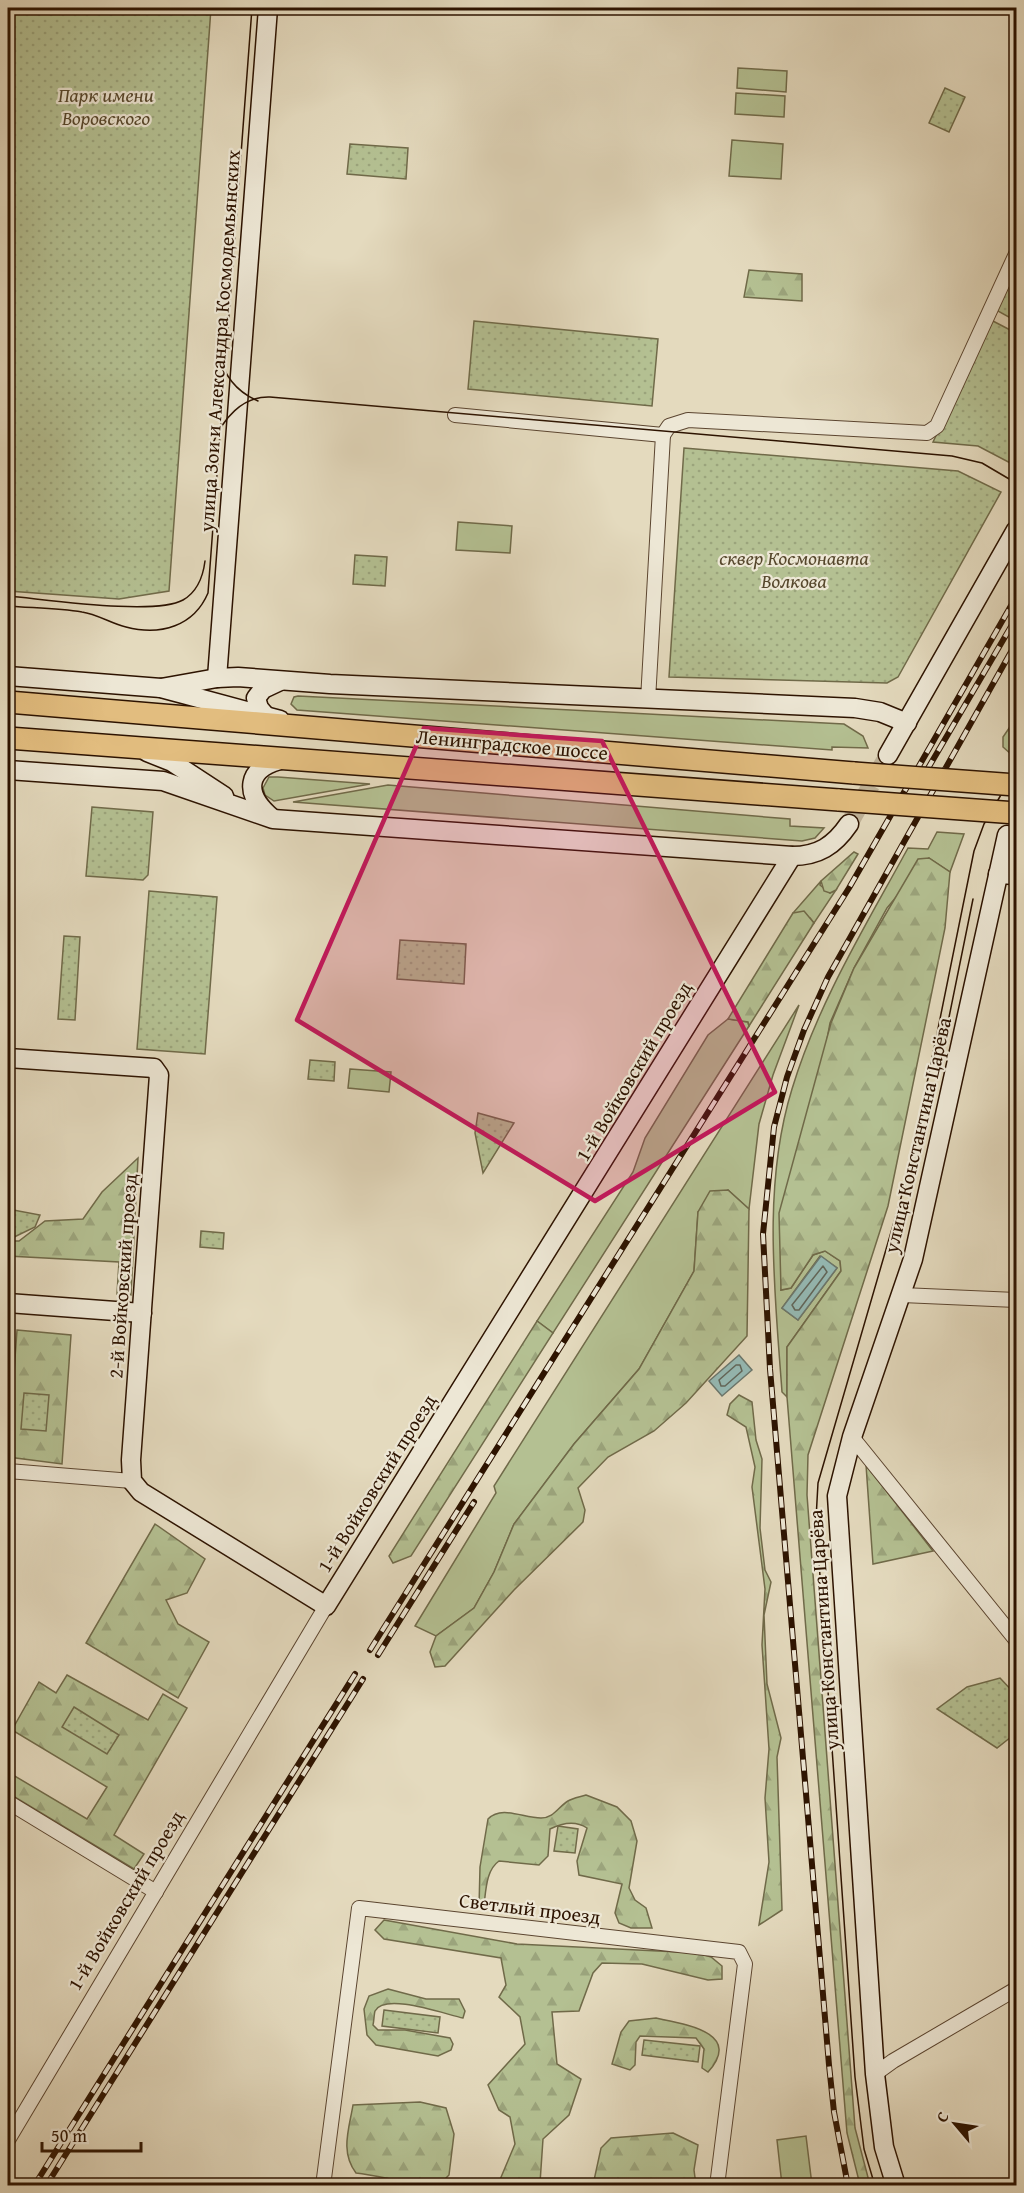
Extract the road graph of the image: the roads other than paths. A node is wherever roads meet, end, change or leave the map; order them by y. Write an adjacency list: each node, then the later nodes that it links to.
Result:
1 (268, 8): 7 (street, улица Зои и Александра Космодемьянских)
2 (1017, 254): 4 (street)
3 (455, 415): 4 (street)
4 (663, 435): 10 (street)
5 (1017, 530): 13 (street)
6 (8, 676): 9 (street)
7 (217, 678): 8 (street); 9 (street)
8 (280, 681): 10 (street); 12 (street)
9 (161, 688): 12 (street)
10 (648, 700): 13 (street)
11 (8, 702): 14 (main road, Ленинградское шоссе)
12 (265, 715): 14 (street)
13 (907, 723): 17 (street)
14 (296, 726): 20 (main road, Ленинградское шоссе, bridge)
15 (8, 738): 16 (main road, Ленинградское шоссе)
16 (131, 747): 18 (main road, Ленинградское шоссе); 21 (street)
17 (888, 755)
18 (284, 759): 22 (main road, Ленинградское шоссе, bridge); 23 (street)
19 (8, 770): 21 (street)
20 (1017, 784)
21 (246, 811): 23 (street)
22 (1017, 813)
23 (272, 818): 26 (street)
24 (849, 824): 26 (street)
25 (1007, 835): 27 (street, улица Константина Царёва)
26 (792, 856): 37 (street, 1-й Войковский проезд)
27 (998, 874): 28 (street); 30 (street, улица Константина Царёва)
28 (1017, 875)
29 (8, 1058): 33 (street, 2-й Войковский проезд)
30 (902, 1294): 31 (street); 34 (street, улица Константина Царёва)
31 (1017, 1300)
32 (8, 1303): 33 (street)
33 (141, 1312): 36 (street, 2-й Войковский проезд)
34 (852, 1437): 38 (street); 42 (street, улица Константина Царёва)
35 (8, 1471): 36 (street)
36 (132, 1481): 37 (street)
37 (326, 1606): 40 (street, 1-й Войковский проезд)
38 (1017, 1640)
39 (8, 1802): 40 (street)
40 (156, 1892): 43 (street, 1-й Войковский проезд)
41 (1017, 1989): 42 (street)
42 (875, 2074): 46 (street, улица Константина Царёва)
43 (8, 2140)
44 (323, 2186): 45 (street, Светлый проезд)
45 (717, 2186)
46 (896, 2186)

